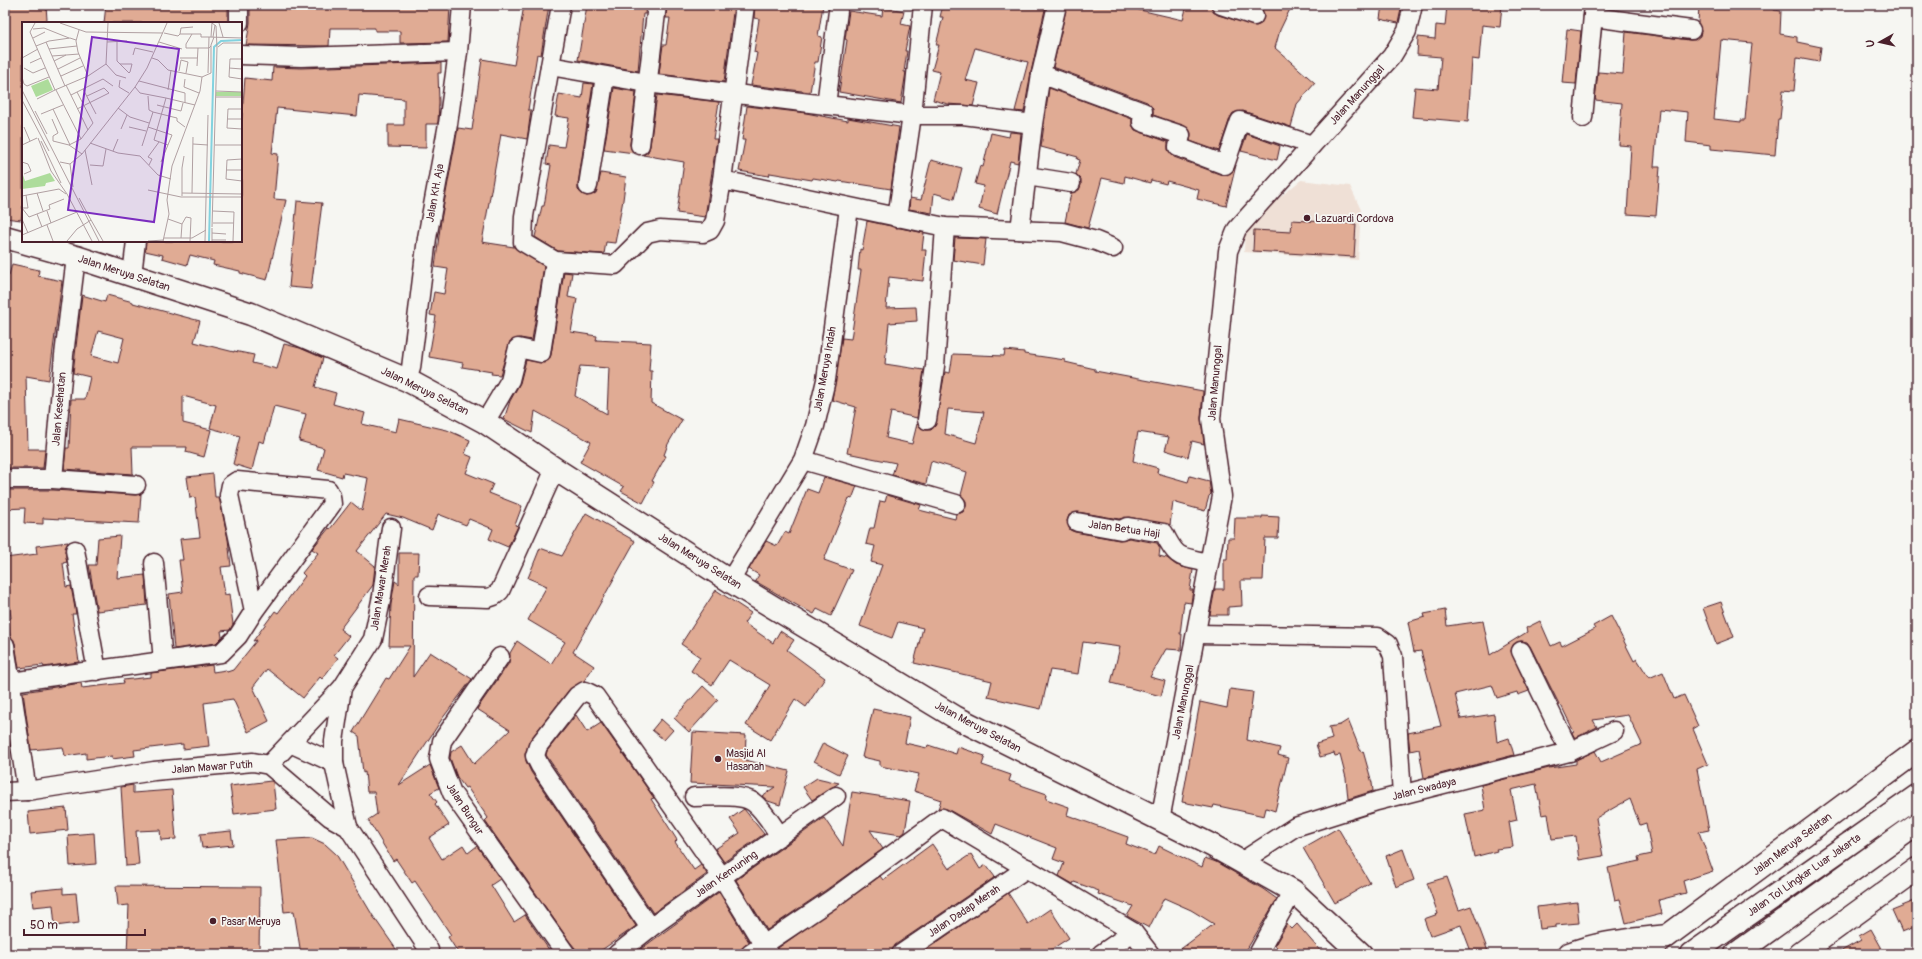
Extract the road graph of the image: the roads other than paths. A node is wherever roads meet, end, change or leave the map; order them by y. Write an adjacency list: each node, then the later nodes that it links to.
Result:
1 (239, 5): 13 (street)
2 (462, 5): 15 (street, Jalan KH. Aja)
3 (561, 5): 17 (street)
4 (657, 5): 20 (street)
5 (745, 5): 21 (street)
6 (923, 5): 23 (street)
7 (1057, 5): 18 (street)
8 (1221, 5): 12 (street)
9 (1413, 5): 27 (street, Jalan Manunggal)
10 (838, 10): 22 (street)
11 (1594, 11): 14 (street); 24 (street)
12 (1254, 16)
13 (239, 22)
14 (1692, 30)
15 (458, 52): 16 (street); 44 (street, Jalan KH. Aja)
16 (242, 56)
17 (550, 66): 19 (street); 42 (street)
18 (1041, 74): 25 (street); 27 (street)
19 (605, 76): 20 (street); 31 (street)
20 (647, 83): 21 (street); 26 (street)
21 (733, 93): 22 (street); 29 (street)
22 (826, 105): 23 (street)
23 (912, 115): 25 (street); 33 (street)
24 (1583, 118)
25 (1033, 124): 28 (street)
26 (640, 145)
27 (1312, 145): 57 (street, Jalan Manunggal)
28 (1027, 176): 30 (street); 35 (street)
29 (722, 180): 32 (street); 42 (street)
30 (1071, 183)
31 (588, 186)
32 (849, 208): 33 (street); 47 (street, Jalan Meruya Indah)
33 (897, 218): 34 (street)
34 (945, 227): 35 (street); 45 (street)
35 (1020, 230): 40 (street)
36 (5, 237): 37 (main road, Jalan Meruya Selatan)
37 (22, 242)
38 (23, 242): 41 (main road, Jalan Meruya Selatan)
39 (136, 242): 43 (street)
40 (1113, 248)
41 (76, 257): 43 (main road, Jalan Meruya Selatan); 50 (street, Jalan Kesehatan)
42 (555, 261): 46 (street)
43 (132, 275): 44 (main road, Jalan Meruya Selatan)
44 (407, 380): 46 (main road, Jalan Meruya Selatan)
45 (927, 420)
46 (485, 422): 48 (main road, Jalan Meruya Selatan)
47 (803, 460): 52 (street); 58 (street, Jalan Meruya Indah)
48 (555, 469): 58 (main road, Jalan Meruya Selatan); 59 (street)
49 (5, 479): 50 (street)
50 (53, 479): 51 (street)
51 (136, 485)
52 (956, 504)
53 (1076, 522): 57 (street, Jalan Betua Haji)
54 (391, 528): 68 (street, Jalan Mawar Merah)
55 (75, 550): 66 (street)
56 (154, 563): 65 (street)
57 (1208, 563): 61 (street, Jalan Manunggal)
58 (730, 581): 81 (main road, Jalan Meruya Selatan)
59 (429, 596)
60 (254, 611): 60 (street); 65 (street)
61 (1196, 634): 77 (street); 81 (street, Jalan Manunggal)
62 (5, 646): 67 (street)
63 (1521, 651): 72 (street)
64 (500, 657): 95 (street, Jalan Bungur)
65 (163, 661): 66 (street)
66 (97, 671): 67 (street)
67 (11, 682): 75 (street)
68 (342, 688): 70 (street, Jalan Mawar Merah); 73 (street, Jalan Mawar Merah)
69 (1614, 731): 72 (street, Jalan Swadaya)
70 (290, 743): 73 (street); 74 (street, Jalan Mawar Merah)
71 (1917, 751): 92 (main road, Jalan Meruya Selatan)
72 (1570, 752): 77 (street, Jalan Swadaya)
73 (334, 763): 83 (street, Jalan Mawar Merah)
74 (269, 765): 75 (street, Jalan Mawar Putih); 83 (street, Jalan Mawar Putih)
75 (28, 791): 76 (street, Jalan Mawar Putih)
76 (5, 792)
77 (1402, 795): 85 (street, Jalan Swadaya)
78 (836, 796): 84 (street, Jalan Kemuning)
79 (1917, 796): 104 (main road, Jalan Tol Lingkar Luar Jakarta)
80 (694, 797): 84 (street)
81 (1160, 820): 85 (main road, Jalan Meruya Selatan)
82 (1917, 824): 105 (main road)
83 (348, 827): 94 (street)
84 (780, 836): 88 (street, Jalan Kemuning)
85 (1241, 862): 89 (main road, Jalan Meruya Selatan)
86 (1028, 868): 91 (street); 93 (street); 97 (street, Jalan Dadap Merah)
87 (1917, 869): 106 (main road)
88 (722, 877): 90 (street, Jalan Kemuning); 90 (street); 93 (street)
89 (1293, 891): 100 (street); 101 (main road, Jalan Meruya Selatan)
90 (650, 928): 96 (street, Jalan Kemuning)
91 (1133, 932): 98 (street); 99 (street)
92 (1668, 936): 102 (main road); 103 (main road, Jalan Meruya Selatan)
93 (761, 951)
94 (427, 953)
95 (566, 954)
96 (617, 954)
97 (901, 954)
98 (1101, 954)
99 (1150, 954)
100 (1258, 954)
101 (1361, 954)
102 (1569, 954)
103 (1643, 954)
104 (1692, 954)
105 (1736, 954)
106 (1800, 954)

